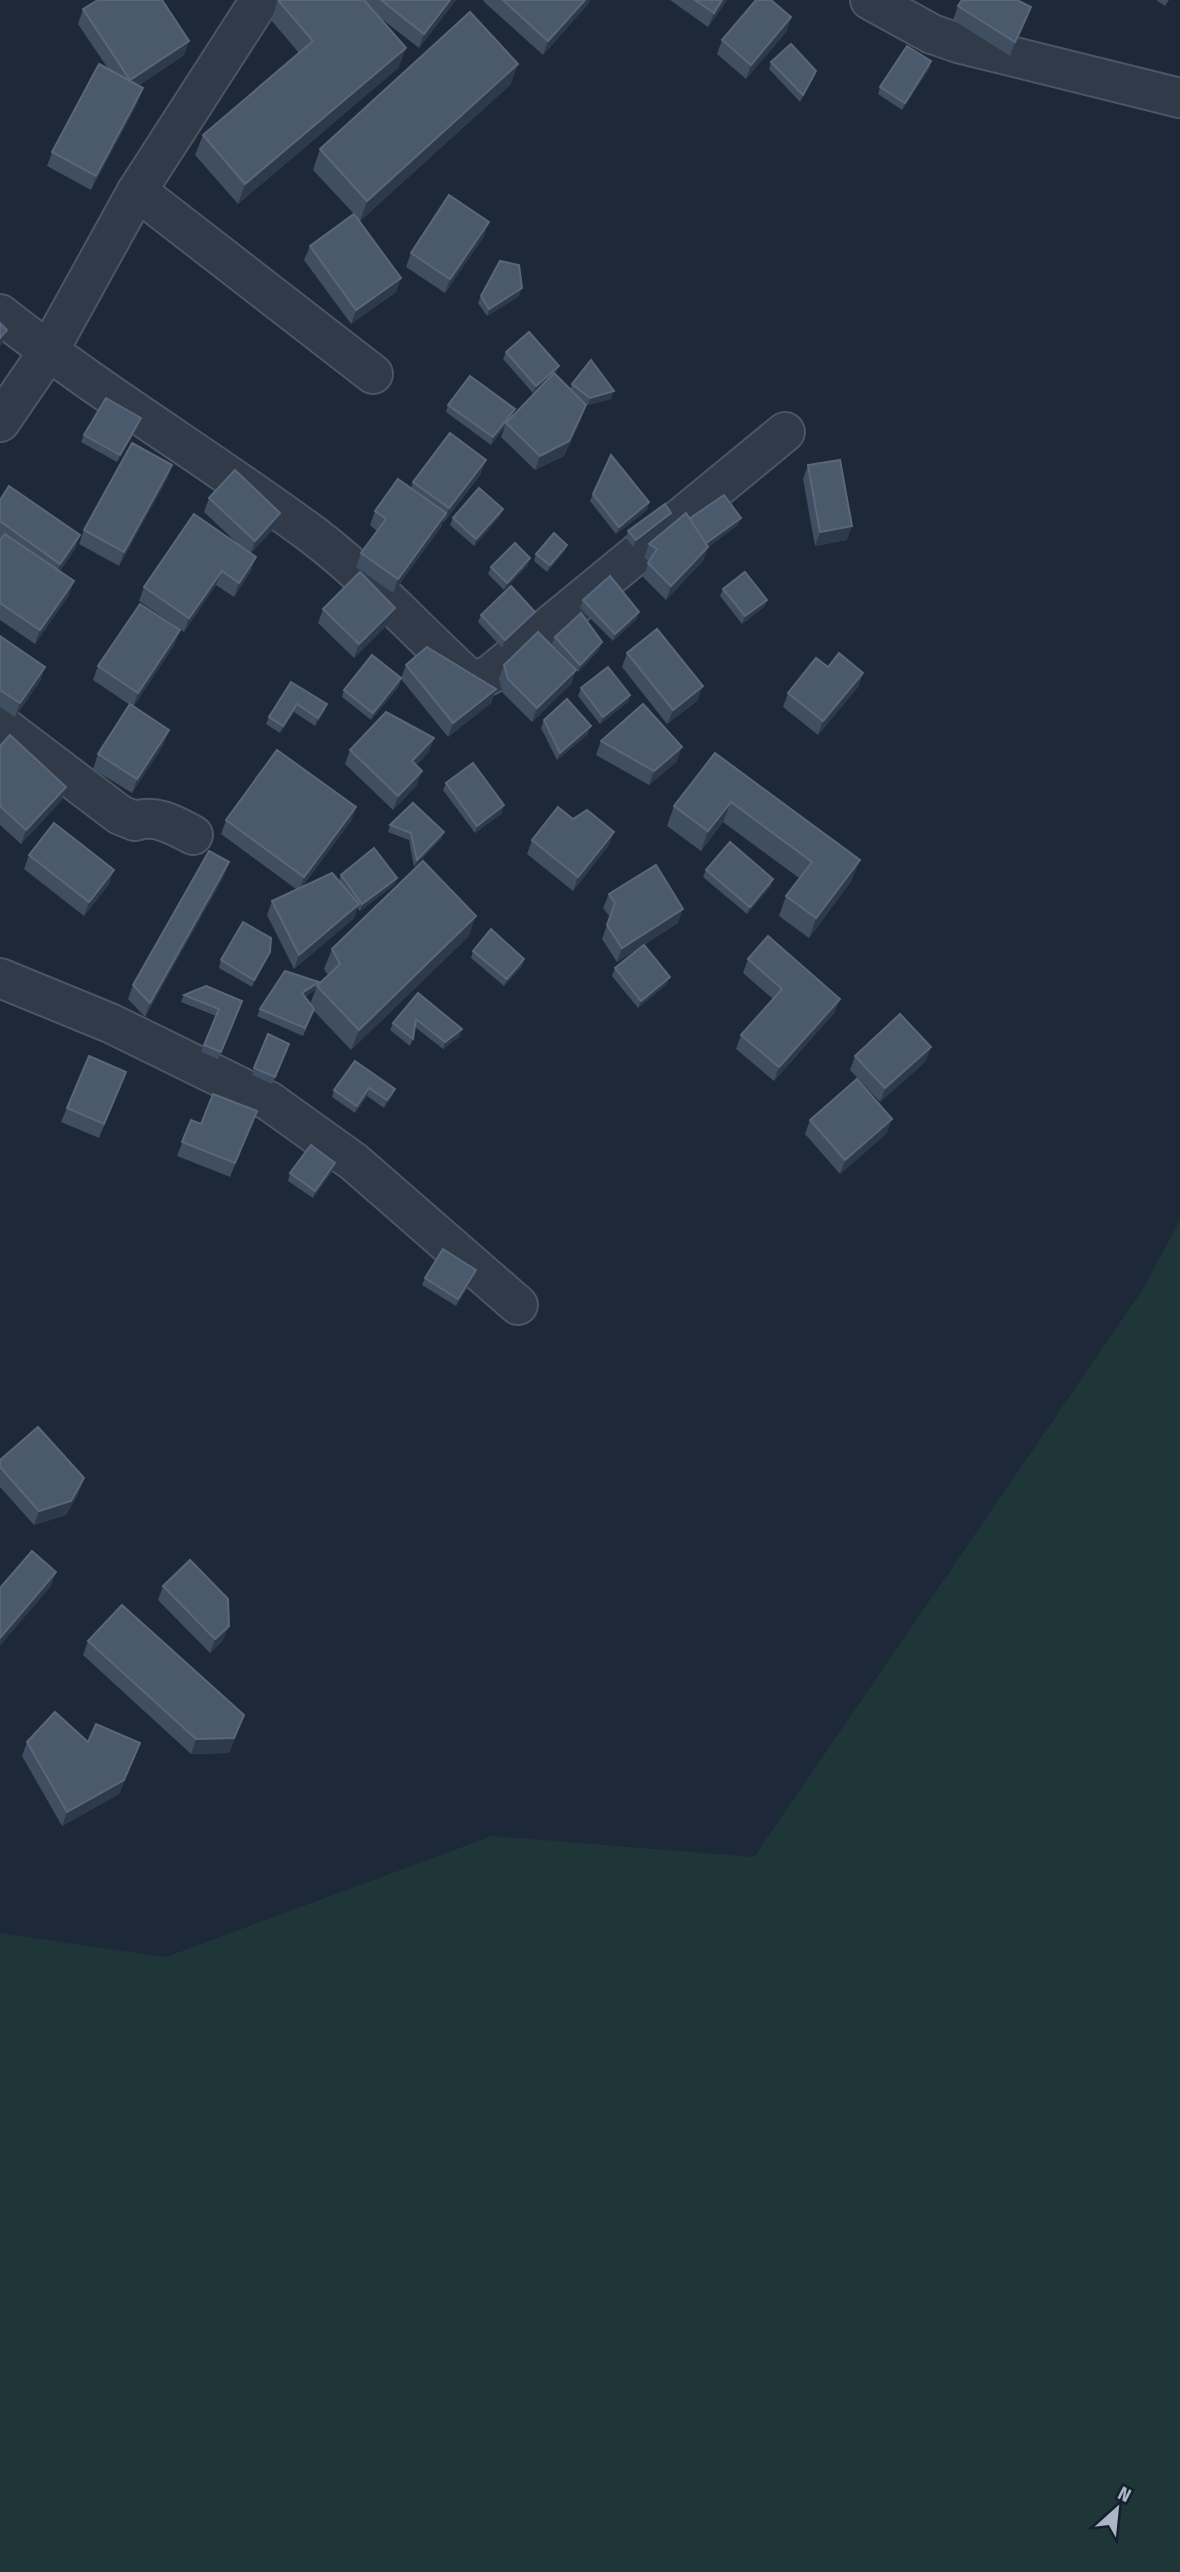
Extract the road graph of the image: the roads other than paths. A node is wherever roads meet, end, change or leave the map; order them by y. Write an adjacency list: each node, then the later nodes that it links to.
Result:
1 (260, 0): 4 (street)
2 (870, 0): 3 (street)
3 (1180, 99)
4 (136, 191): 6 (street); 7 (street)
5 (0, 314): 6 (street)
6 (48, 352): 8 (street); 9 (street)
7 (373, 374)
8 (0, 422)
9 (785, 432)
10 (0, 724): 11 (street)
11 (192, 835)
12 (0, 978): 13 (street)
13 (518, 1306)

